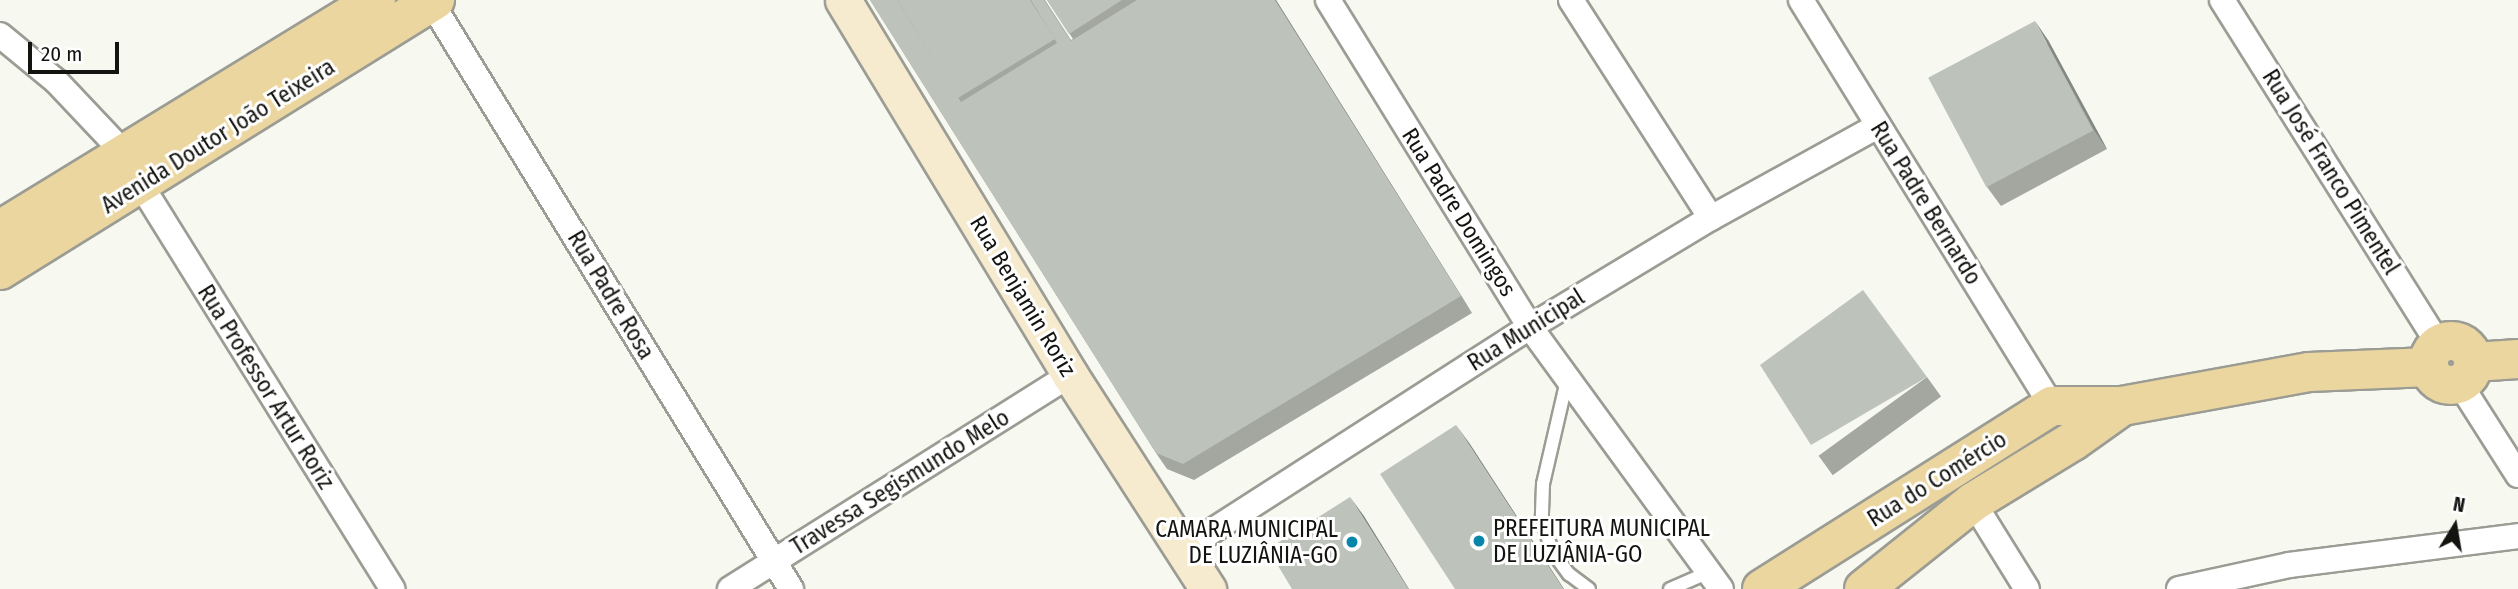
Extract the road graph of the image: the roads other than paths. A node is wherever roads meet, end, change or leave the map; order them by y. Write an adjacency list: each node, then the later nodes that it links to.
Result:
1 (376, 0): 10 (main road, Avenida Doutor João Teixeira)
2 (843, 0): 17 (street, Rua Benjamin Roriz)
3 (1328, 0): 14 (street, Rua Padre Domingos)
4 (1571, 0): 11 (street)
5 (1801, 0): 9 (street, Rua Padre Bernardo)
6 (2222, 0): 16 (street, Rua José Franco Pimentel)
7 (433, 1): 10 (main road, Avenida Doutor João Teixeira); 25 (street, Rua Padre Rosa)
8 (0, 35): 10 (street, Rua Professor Artur Roriz)
9 (1878, 126): 11 (street, Rua Municipal); 19 (street, Rua Padre Bernardo)
10 (132, 169): 12 (main road, Avenida Doutor João Teixeira); 13 (main road, Avenida Doutor João Teixeira); 27 (street, Rua Professor Artur Roriz)
11 (1711, 218): 14 (street, Rua Municipal)
12 (0, 230)
13 (0, 270)
14 (1530, 327): 18 (street, Rua Padre Domingos); 24 (street, Rua Municipal)
15 (2518, 359): 16 (main road, Rua do Comércio)
16 (2451, 364): 20 (main road, Rua do Comércio); 21 (street, Rua José Franco Pimentel)
17 (1070, 375): 24 (street, Rua Benjamin Roriz); 25 (street, Travessa Segismundo Melo)
18 (1567, 379): 26 (street, Rua Padre Domingos); 31 (lane)
19 (2052, 406): 20 (main road, Rua do Comércio); 33 (main road, Rua do Comércio)
20 (2122, 406): 22 (main road, Rua do Comércio)
21 (2518, 475)
22 (1973, 502): 34 (main road, Rua do Comércio); 35 (street)
23 (2518, 536): 36 (street)
24 (1184, 549): 30 (street, Rua Benjamin Roriz)
25 (774, 562): 28 (street, Travessa Segismundo Melo); 29 (street, Rua Padre Rosa)
26 (1715, 581): 32 (lane)
27 (392, 589)
28 (730, 589)
29 (790, 589)
30 (1208, 589)
31 (1589, 589)
32 (1670, 589)
33 (1762, 589)
34 (1864, 589)
35 (2026, 589)
36 (2179, 589)

